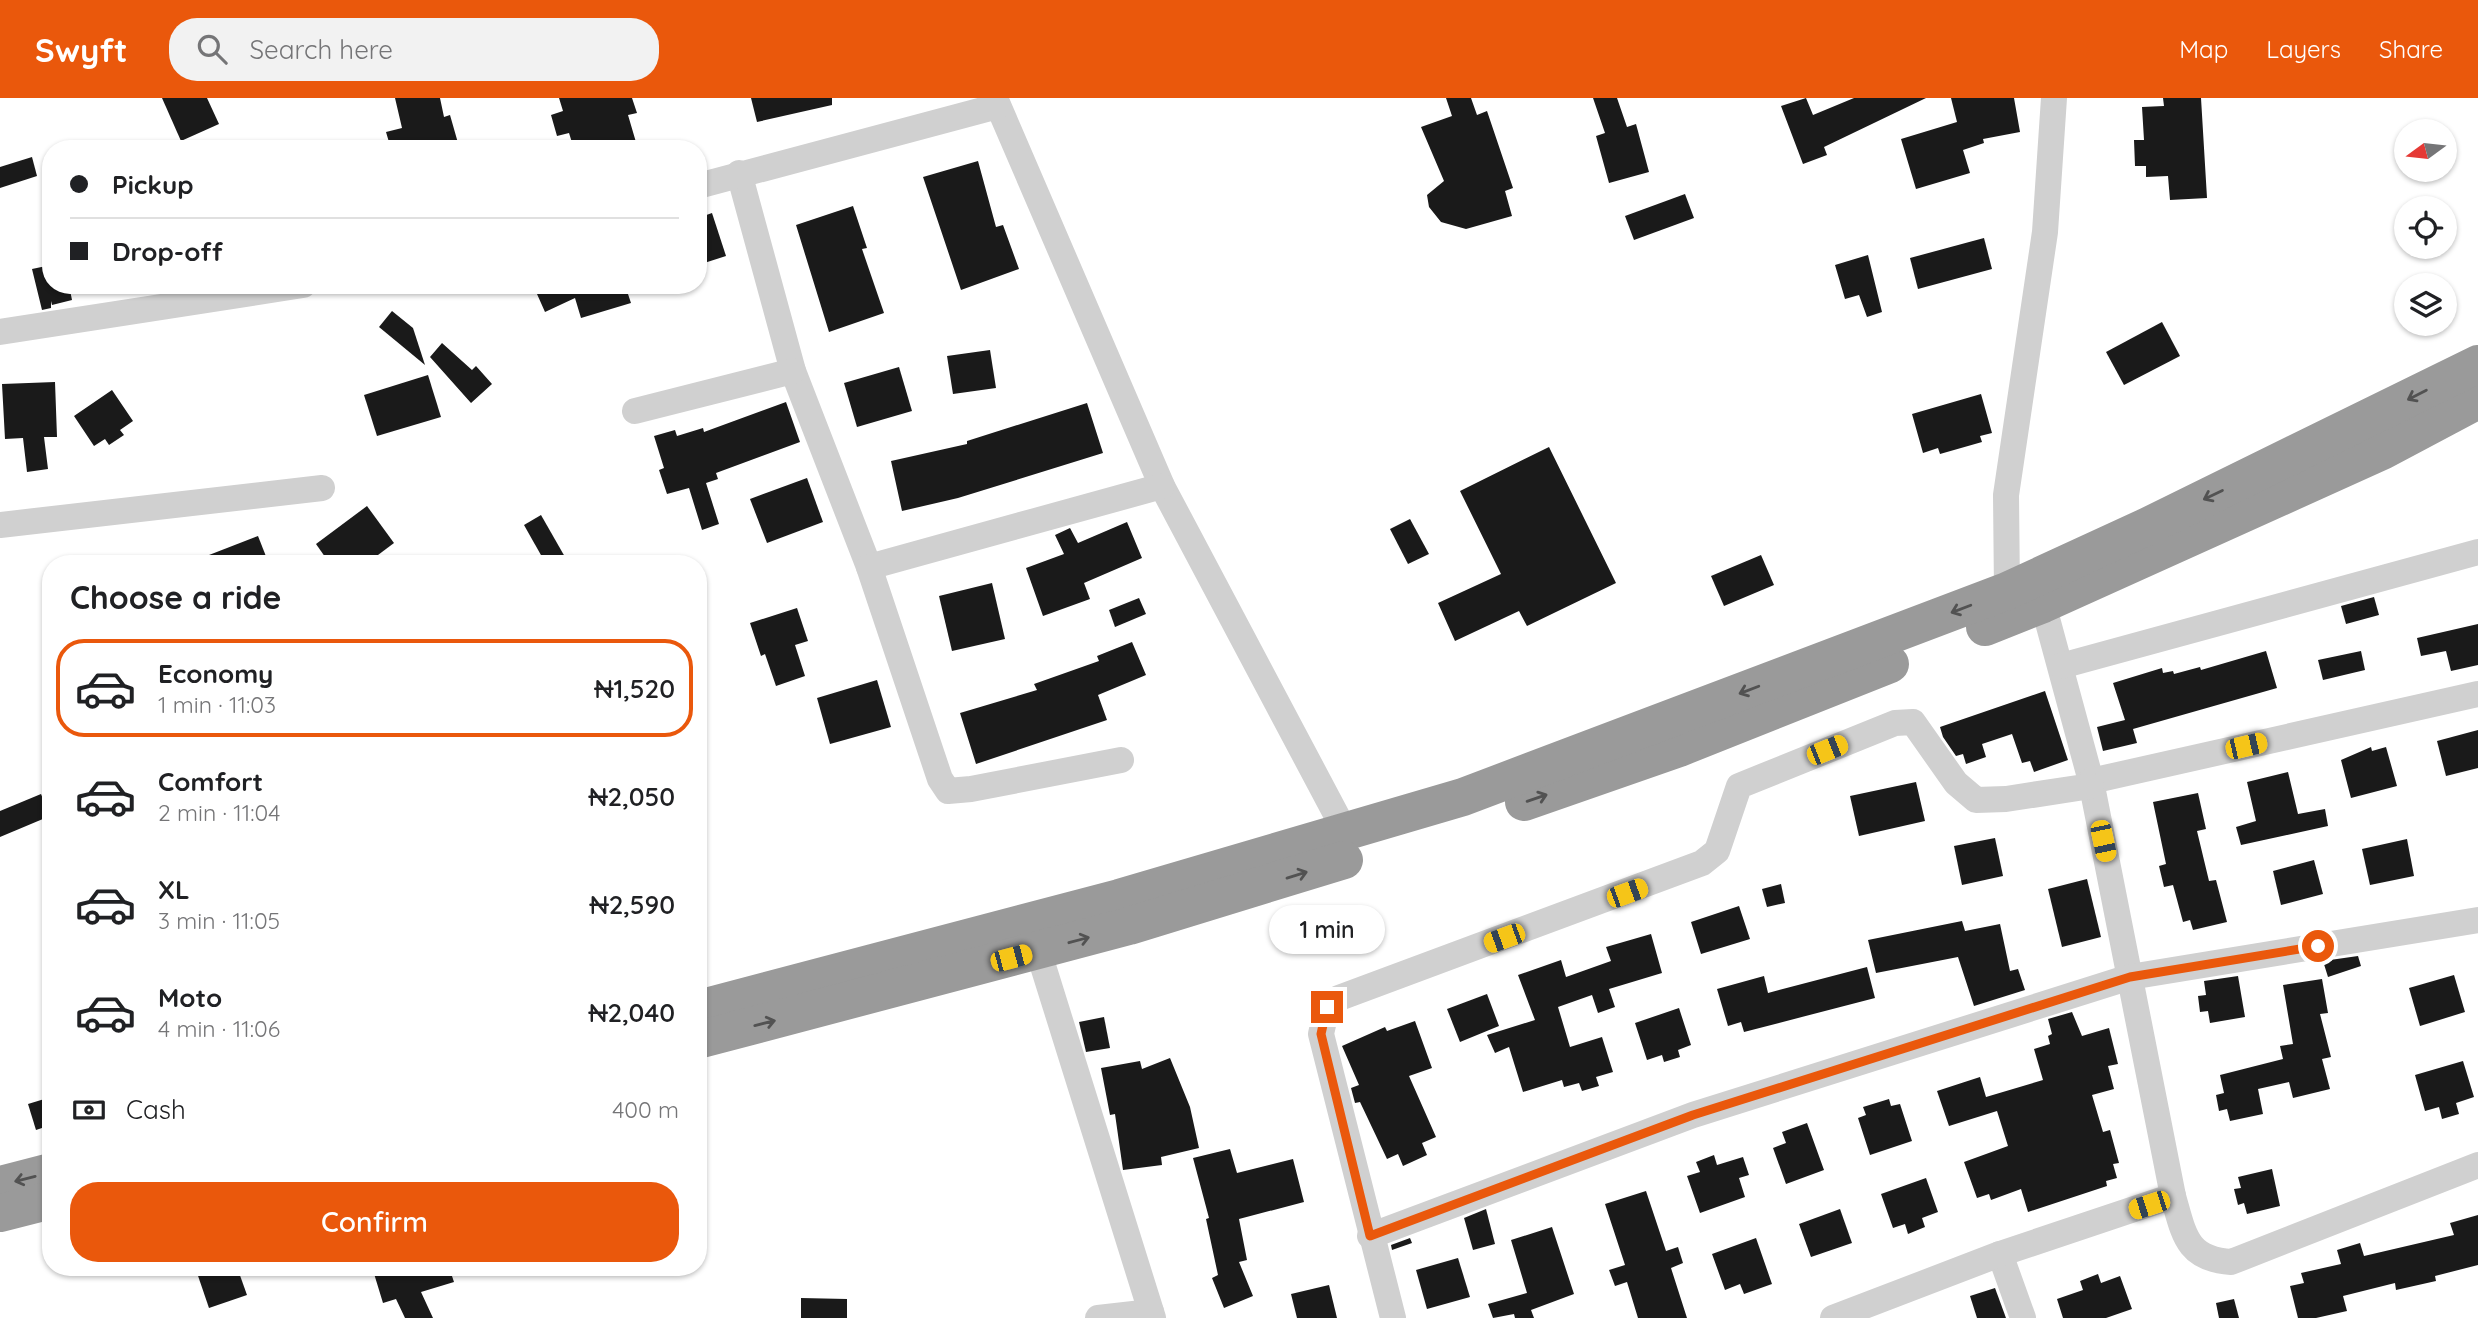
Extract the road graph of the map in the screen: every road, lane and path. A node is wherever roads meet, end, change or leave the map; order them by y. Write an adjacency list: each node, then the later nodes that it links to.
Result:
1 (2054, 98): 16 (street)
2 (997, 102): 3 (street); 11 (street)
3 (739, 173): 4 (street); 8 (street)
4 (707, 184)
5 (245, 294): 6 (street)
6 (0, 332)
7 (2478, 364): 16 (highway, one-way to 16)
8 (793, 371): 10 (street); 15 (street)
9 (2478, 400): 17 (highway)
10 (635, 411)
11 (1162, 486): 15 (street); 22 (street)
12 (322, 488): 13 (street)
13 (0, 525)
14 (2478, 552): 18 (street)
15 (869, 567): 20 (street)
16 (2007, 591): 22 (highway, one-way to 22)
17 (2043, 604): 18 (street); 24 (highway, one-way to 17)
18 (2061, 666): 21 (street)
19 (2478, 694): 21 (street)
20 (1121, 760)
21 (2091, 784): 25 (street); 34 (street)
22 (1346, 833): 26 (highway)
23 (2478, 920): 25 (street)
24 (1038, 950): 27 (highway, one-way to 24); 36 (street)
25 (2130, 977): 31 (street); 34 (street)
26 (707, 1007)
27 (707, 1038)
28 (2478, 1165): 31 (street)
29 (42, 1174): 30 (highway, one-way to 30)
30 (0, 1185)
31 (2174, 1196): 35 (street)
32 (42, 1202): 33 (highway)
33 (0, 1213)
34 (1370, 1236): 38 (street)
35 (2000, 1254): 39 (street); 40 (street)
36 (1152, 1315): 37 (street)
37 (1097, 1318)
38 (1393, 1318)
39 (1833, 1318)
40 (2023, 1318)

